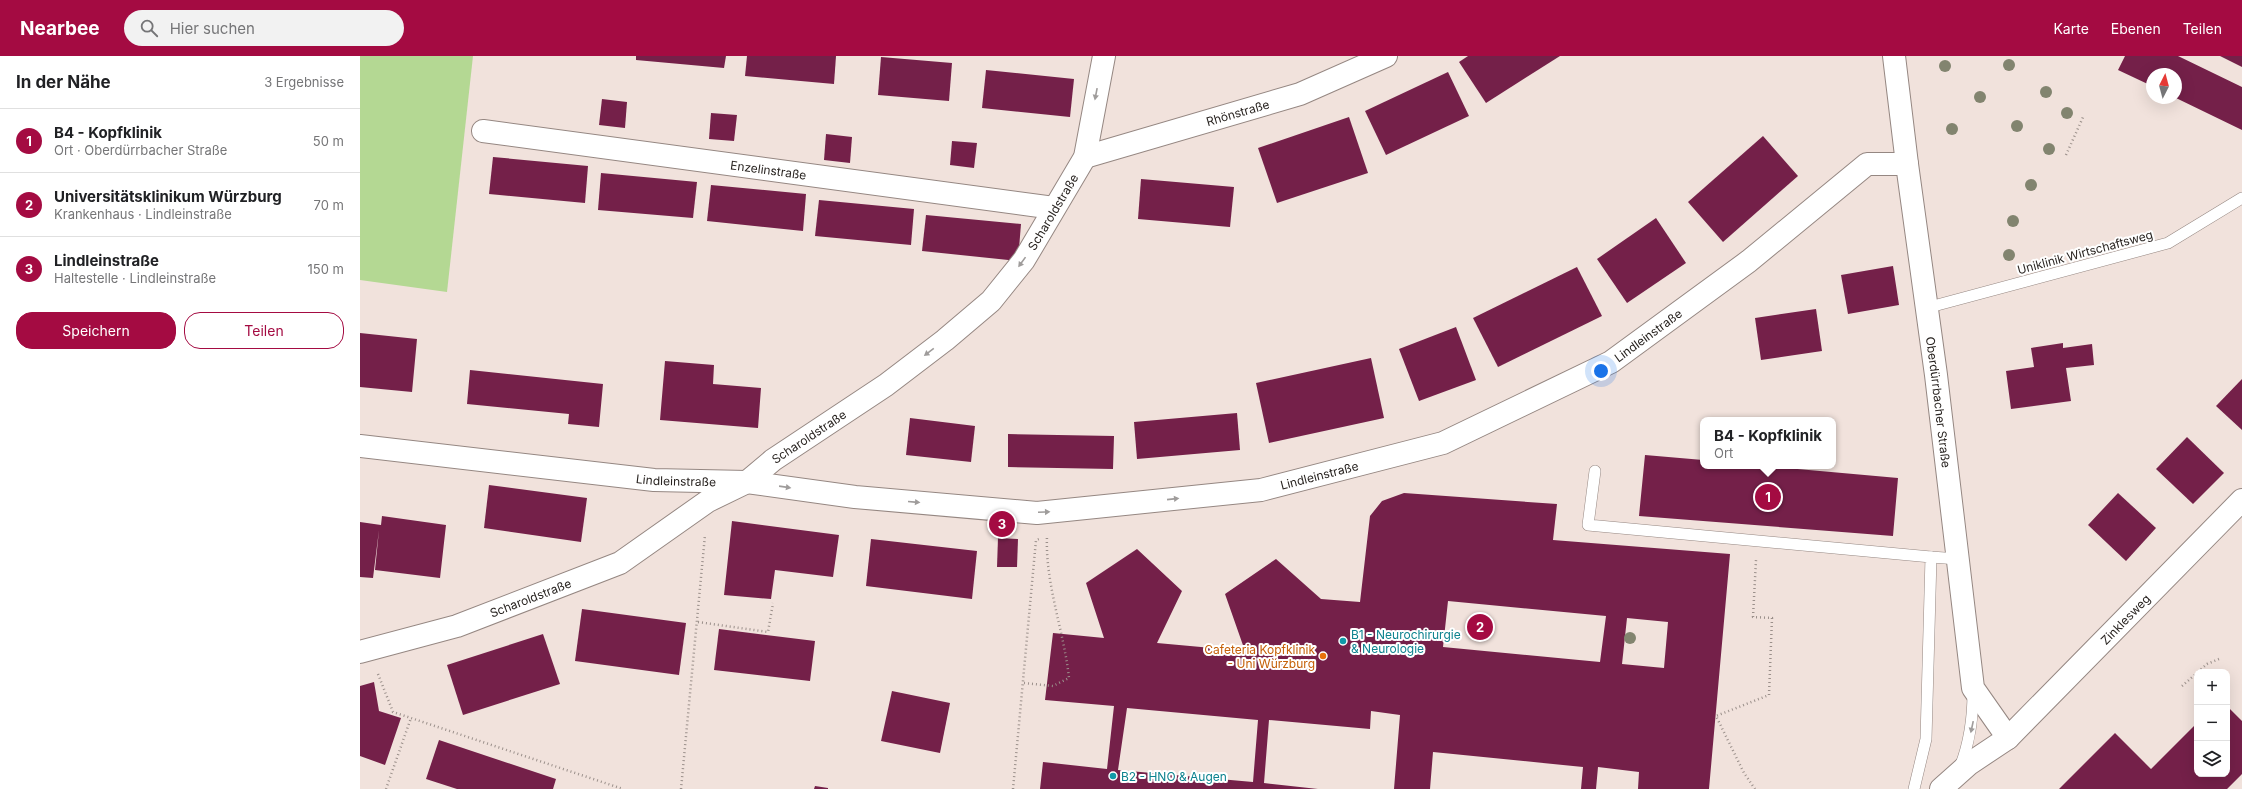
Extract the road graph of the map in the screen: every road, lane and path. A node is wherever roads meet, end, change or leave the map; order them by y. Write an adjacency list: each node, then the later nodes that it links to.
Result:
1 (1104, 56): 7 (street, Scharoldstraße, one-way to 7)
2 (1386, 56): 7 (street, Rhönstraße)
3 (1894, 56): 8 (street, Oberdürrbacher Straße)
4 (2084, 115): 6 (path)
5 (483, 131): 10 (street, Enzelinstraße)
6 (2066, 156)
7 (1085, 157): 10 (street, Scharoldstraße)
8 (1907, 164): 11 (street, Oberdürrbacher Straße); 14 (street, Lindleinstraße, one-way to 8)
9 (2242, 198): 11 (lane, Uniklinik Wirtschaftsweg)
10 (1054, 208): 14 (street, Scharoldstraße, one-way to 14)
11 (1926, 308): 19 (street, Oberdürrbacher Straße)
12 (360, 446): 14 (street, Lindleinstraße)
13 (1595, 471): 17 (lane)
14 (746, 482): 16 (street, Scharoldstraße)
15 (2242, 500): 30 (street, Zinklesweg)
16 (708, 501): 21 (path); 22 (street, Scharoldstraße)
17 (1757, 539): 18 (lane); 36 (path)
18 (1930, 557): 19 (lane); 37 (lane)
19 (1958, 558): 28 (street, Oberdürrbacher Straße)
20 (773, 603): 21 (path)
21 (698, 622): 34 (path)
22 (364, 651): 29 (path)
23 (2219, 659): 24 (path)
24 (2201, 669)
25 (2194, 676): 27 (path)
26 (1024, 682): 26 (path); 35 (path)
27 (2182, 686)
28 (1973, 688): 30 (street, Oberdürrbacher Straße); 31 (lane, one-way to 31)
29 (411, 718): 32 (path); 33 (path)
30 (2008, 738): 31 (street, Zinklesweg)
31 (1957, 775): 38 (street, Zinklesweg)
32 (386, 789)
33 (623, 789)
34 (681, 789)
35 (1013, 789)
36 (1755, 789)
37 (1914, 789)
38 (1941, 789)

